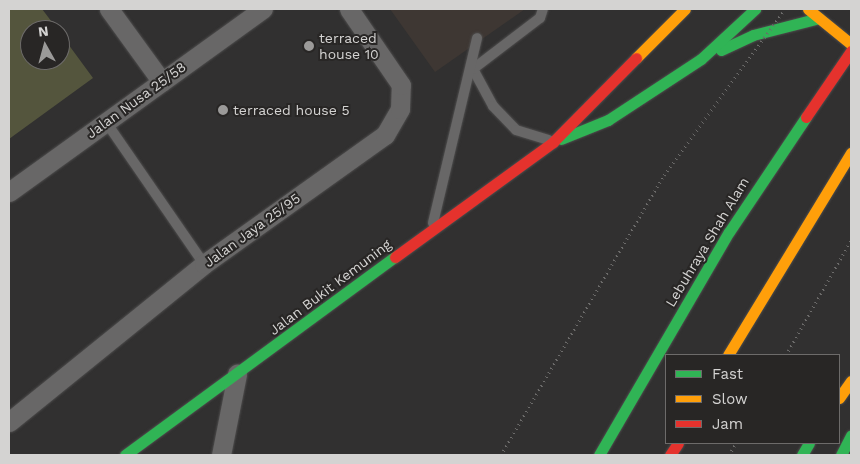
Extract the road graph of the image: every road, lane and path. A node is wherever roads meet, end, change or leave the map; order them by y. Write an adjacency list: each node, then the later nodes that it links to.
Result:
1 (109, 9): 17 (street)
2 (263, 9): 17 (street, Jalan Nusa 25/58)
3 (349, 9): 24 (street, Jalan Jaya 25/95)
4 (543, 9): 16 (lane)
5 (672, 9): 13 (main road)
6 (685, 9): 13 (main road, Jalan Bukit Kemuning)
7 (755, 9): 15 (main road, Jalan Bukit Kemuning)
8 (785, 9): 37 (path, bridge)
9 (808, 9): 10 (main road)
10 (819, 18): 12 (main road); 15 (main road)
11 (477, 38): 16 (lane)
12 (851, 44)
13 (648, 47): 19 (main road, Jalan Bukit Kemuning)
14 (851, 51): 38 (main road, Lebuhraya Shah Alam)
15 (702, 59): 19 (main road, Jalan Bukit Kemuning)
16 (472, 69): 19 (lane); 22 (lane)
17 (162, 82): 18 (street, Jalan Nusa 25/58)
18 (106, 122): 21 (street, Jalan Nusa 25/58); 24 (lane)
19 (553, 142): 22 (main road, Jalan Bukit Kemuning)
20 (851, 153): 25 (main road)
21 (9, 192)
22 (430, 231): 27 (main road, Jalan Bukit Kemuning)
23 (851, 240): 26 (path)
24 (204, 264): 30 (street, Jalan Jaya 25/95)
25 (729, 354)
26 (787, 354)
27 (237, 374): 35 (main road, Jalan Bukit Kemuning); 36 (street)
28 (851, 381): 29 (main road)
29 (840, 397)
30 (9, 422)
31 (851, 436): 42 (main road)
32 (677, 444): 39 (main road)
33 (735, 444): 40 (path)
34 (808, 444): 41 (main road)
35 (125, 455)
36 (221, 455)
37 (500, 455)
38 (599, 455)
39 (670, 455)
40 (729, 455)
41 (802, 455)
42 (841, 455)

